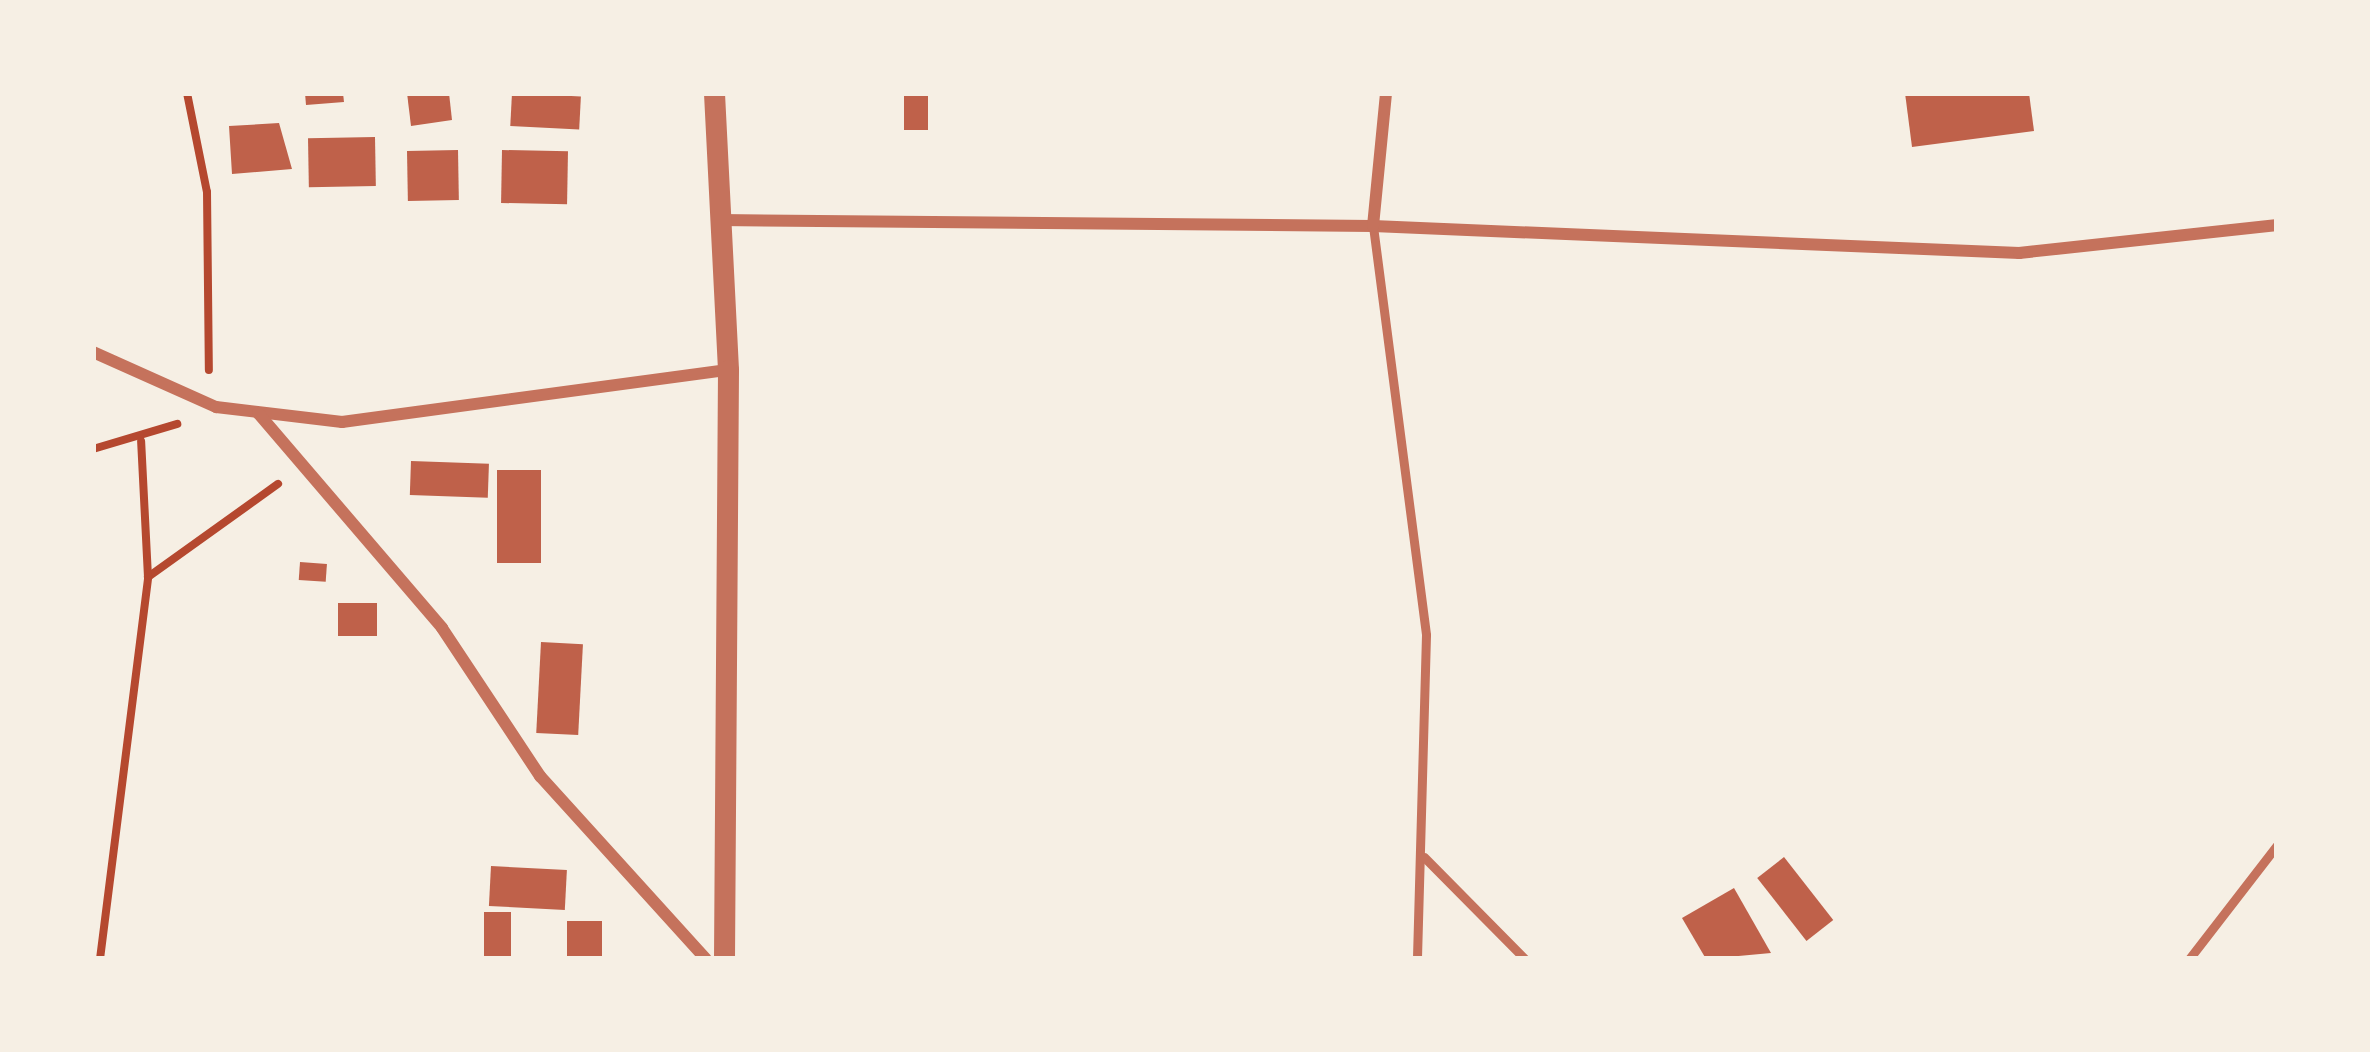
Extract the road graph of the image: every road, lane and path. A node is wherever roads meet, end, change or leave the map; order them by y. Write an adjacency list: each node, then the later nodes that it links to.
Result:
1 (187, 93): 9 (path)
2 (714, 93): 4 (street)
3 (1386, 93): 6 (street)
4 (718, 220): 6 (street); 8 (street)
5 (2277, 225): 6 (street)
6 (1372, 226): 16 (lane)
7 (93, 352): 9 (street)
8 (728, 370): 10 (street); 19 (street)
9 (216, 407): 10 (street); 11 (path)
10 (259, 413): 13 (street)
11 (141, 441): 12 (path); 14 (path)
12 (93, 448)
13 (305, 461): 14 (path); 18 (street)
14 (148, 577): 17 (path)
15 (2277, 845): 22 (lane)
16 (1424, 857): 20 (lane); 21 (lane)
17 (100, 959)
18 (706, 959)
19 (724, 959)
20 (1417, 959)
21 (1525, 959)
22 (2188, 959)

